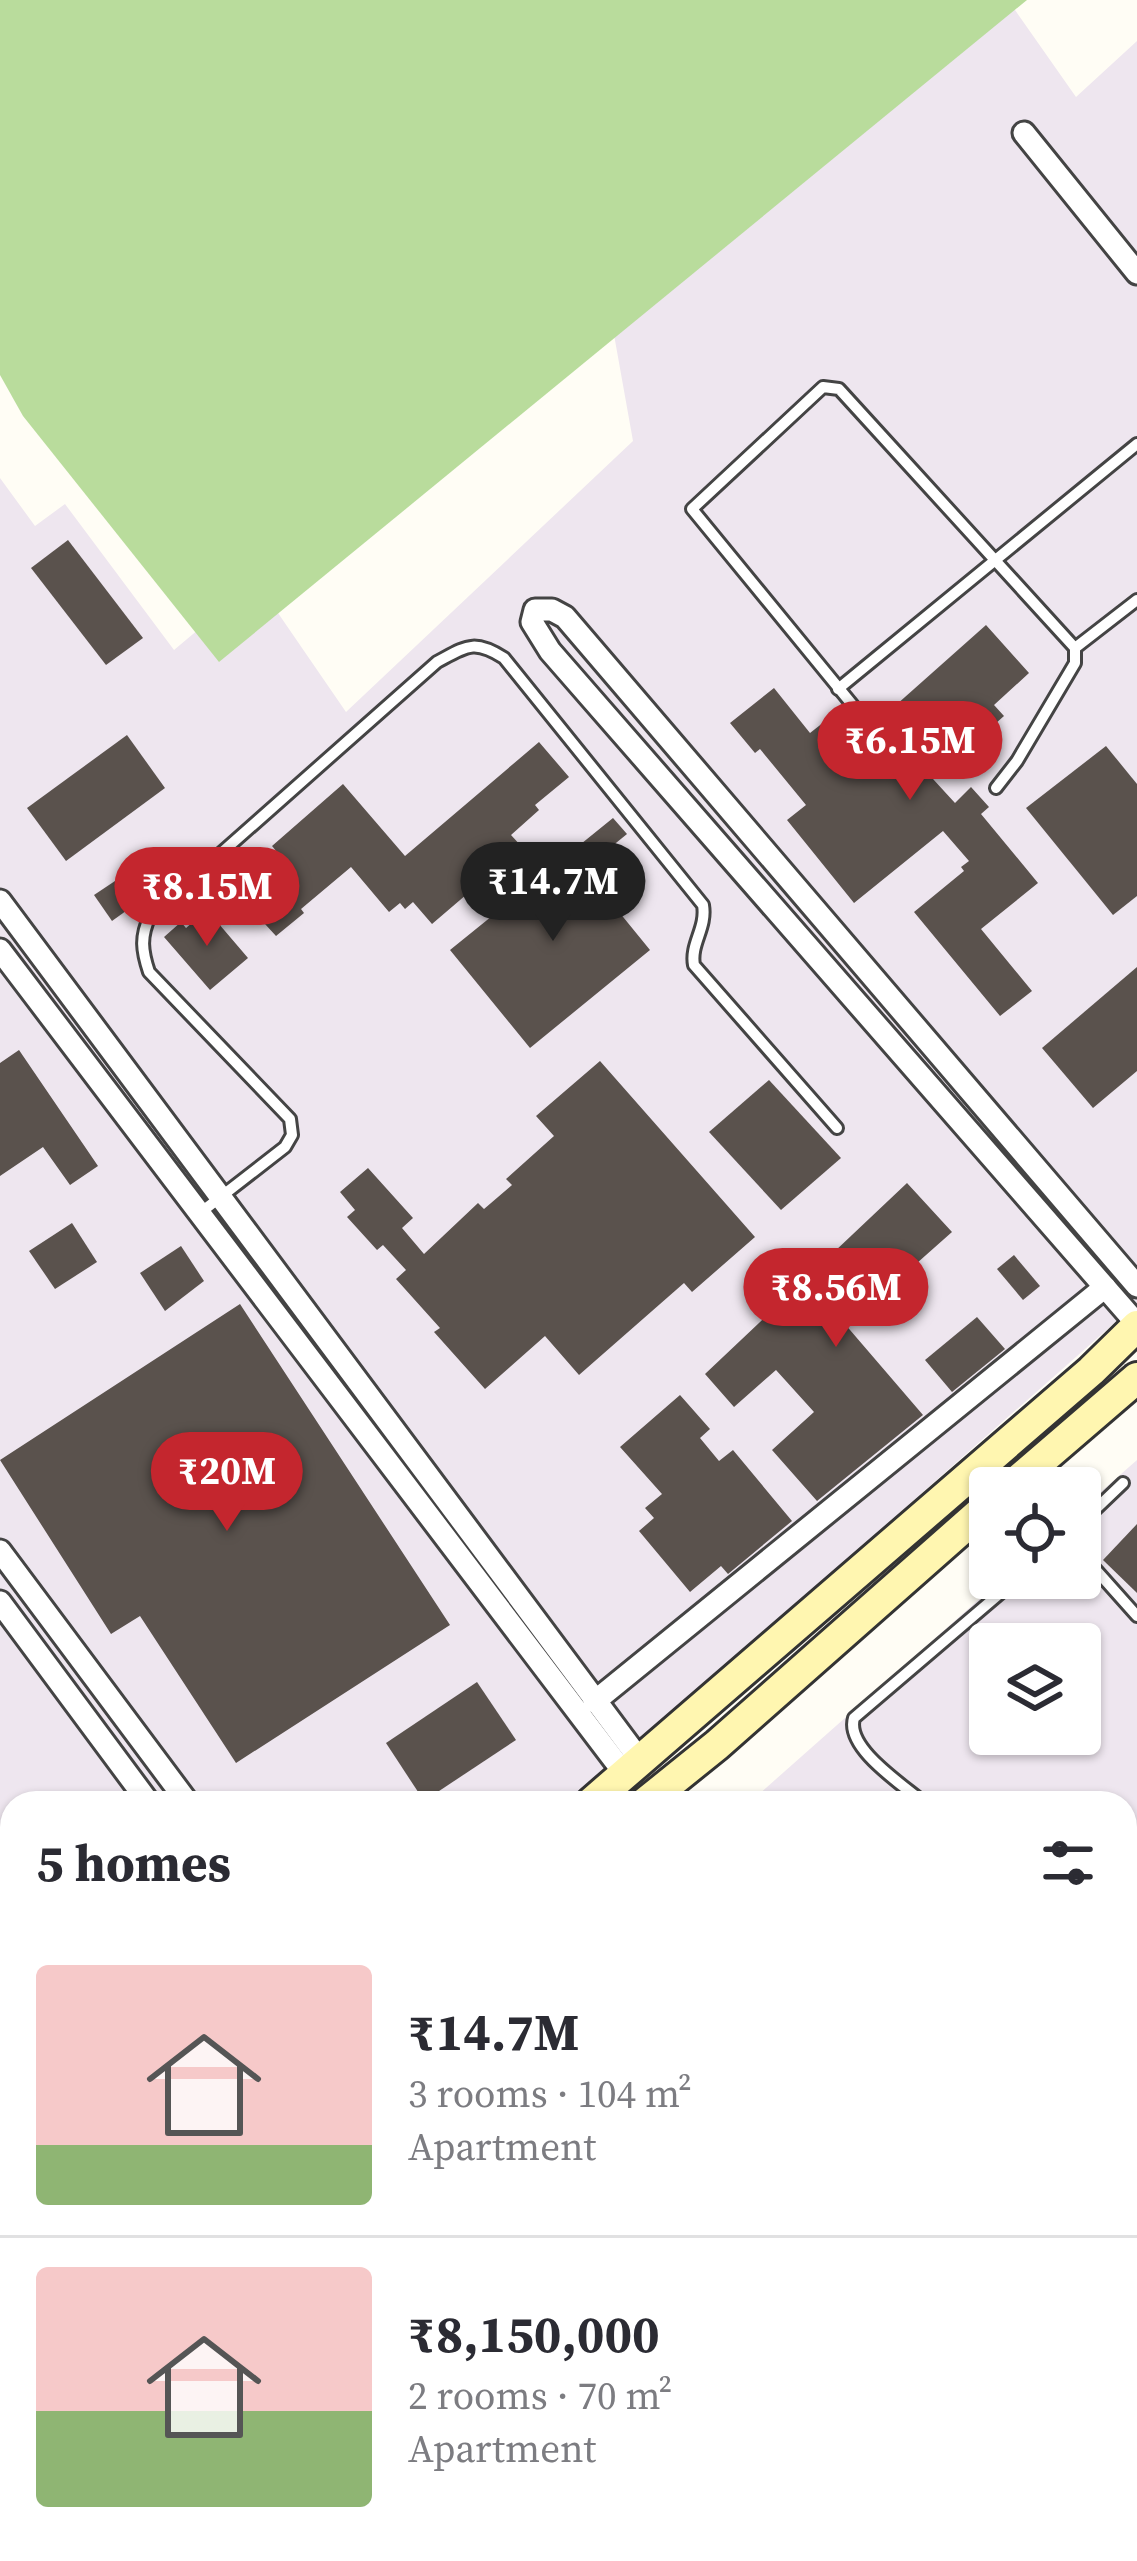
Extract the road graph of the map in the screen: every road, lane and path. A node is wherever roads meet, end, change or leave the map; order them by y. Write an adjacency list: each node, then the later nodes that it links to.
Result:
1 (1024, 133): 2 (street)
2 (1137, 273)
3 (1137, 444): 4 (lane)
4 (994, 559): 6 (lane); 7 (lane); 7 (lane)
5 (1137, 600): 6 (lane)
6 (1076, 647): 9 (lane)
7 (838, 688): 8 (lane)
8 (882, 741)
9 (996, 788)
10 (0, 901): 13 (street)
11 (0, 950): 14 (street)
12 (837, 1128): 13 (lane)
13 (221, 1197): 14 (lane); 29 (street)
14 (200, 1214): 30 (street)
15 (1137, 1286): 16 (street)
16 (1105, 1287): 17 (street); 29 (street)
17 (1137, 1325): 18 (street)
18 (1101, 1361): 19 (street); 30 (street)
19 (1132, 1390): 20 (street)
20 (1035, 1467)
21 (1123, 1483): 22 (lane)
22 (1101, 1504)
23 (969, 1522): 34 (street)
24 (0, 1551): 32 (street)
25 (1101, 1576): 28 (lane)
26 (993, 1599): 35 (lane)
27 (0, 1602): 31 (street)
28 (1137, 1616)
29 (594, 1702): 30 (street)
30 (632, 1766): 33 (street)
31 (140, 1791)
32 (179, 1791)
33 (604, 1791)
34 (660, 1791)
35 (910, 1791)

